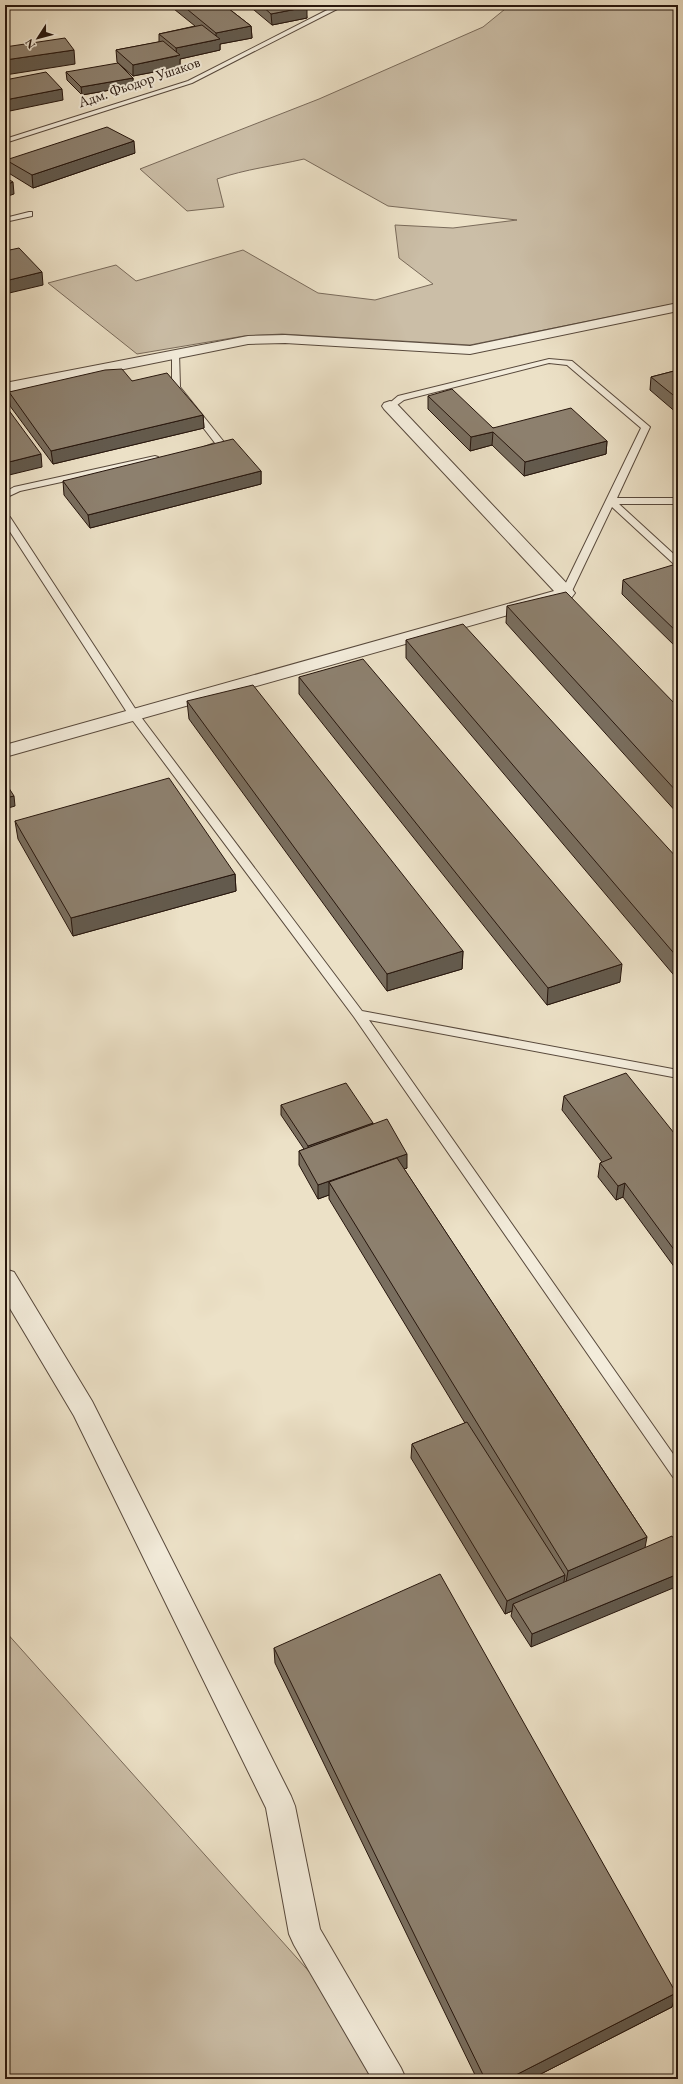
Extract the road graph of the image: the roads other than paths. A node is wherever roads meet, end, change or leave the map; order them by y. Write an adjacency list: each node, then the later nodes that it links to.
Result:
1 (342, 5): 2 (lane, Адм. Фьодор Ушаков)
2 (5, 141)
3 (29, 214): 4 (lane)
4 (5, 220)
5 (678, 307): 6 (street)
6 (175, 353): 7 (street); 9 (lane)
7 (5, 388)
8 (390, 406): 12 (lane); 16 (street)
9 (198, 449)
10 (160, 457): 11 (lane)
11 (5, 495)
12 (611, 500): 13 (lane); 15 (lane); 16 (lane)
13 (678, 501)
14 (5, 517): 17 (lane)
15 (678, 562)
16 (566, 592): 17 (street)
17 (134, 715): 18 (street); 19 (lane)
18 (5, 751)
19 (358, 1014): 20 (lane); 22 (lane)
20 (678, 1074)
21 (5, 1279): 23 (street)
22 (678, 1473)
23 (390, 2079)

